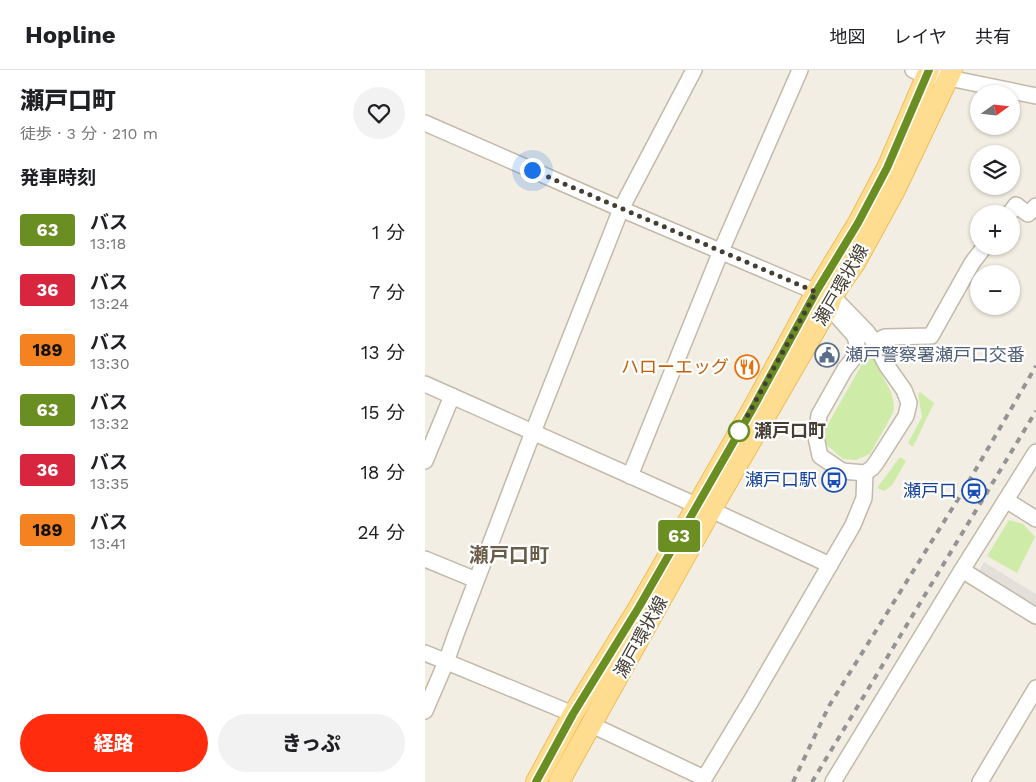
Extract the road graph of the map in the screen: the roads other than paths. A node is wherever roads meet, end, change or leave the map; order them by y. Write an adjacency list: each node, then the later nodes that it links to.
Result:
1 (694, 70): 9 (street)
2 (800, 70): 10 (street)
3 (923, 72): 4 (street); 12 (main road, 瀬戸環状線)
4 (950, 74): 5 (street); 12 (main road, 瀬戸環状線)
5 (1036, 96)
6 (425, 122): 9 (street)
7 (1036, 206): 8 (street)
8 (1020, 208)
9 (621, 209): 10 (street); 16 (street)
10 (721, 251): 12 (street); 20 (street)
11 (978, 255): 13 (street)
12 (825, 298): 13 (street); 19 (street); 22 (main road, 瀬戸環状線)
13 (875, 342): 19 (street)
14 (425, 384): 15 (street)
15 (452, 396): 16 (street); 18 (street)
16 (533, 432): 20 (street); 27 (street)
17 (1036, 452): 21 (street)
18 (425, 461)
19 (865, 473): 25 (street)
20 (630, 476): 22 (street)
21 (1006, 500): 23 (street); 26 (street)
22 (704, 508): 25 (street); 33 (main road, 瀬戸環状線); 34 (main road, 瀬戸環状線)
23 (1036, 519)
24 (425, 559): 27 (street)
25 (830, 565): 35 (street)
26 (962, 570): 28 (street); 38 (street)
27 (476, 580): 30 (street)
28 (1036, 616)
29 (425, 653): 30 (street)
30 (447, 662): 32 (street); 33 (street)
31 (1036, 688): 39 (street)
32 (425, 711)
33 (573, 714): 36 (main road, 瀬戸環状線)
34 (592, 725): 35 (street); 37 (main road, 瀬戸環状線)
35 (703, 780)
36 (536, 782)
37 (559, 782)
38 (833, 782)
39 (980, 782)

